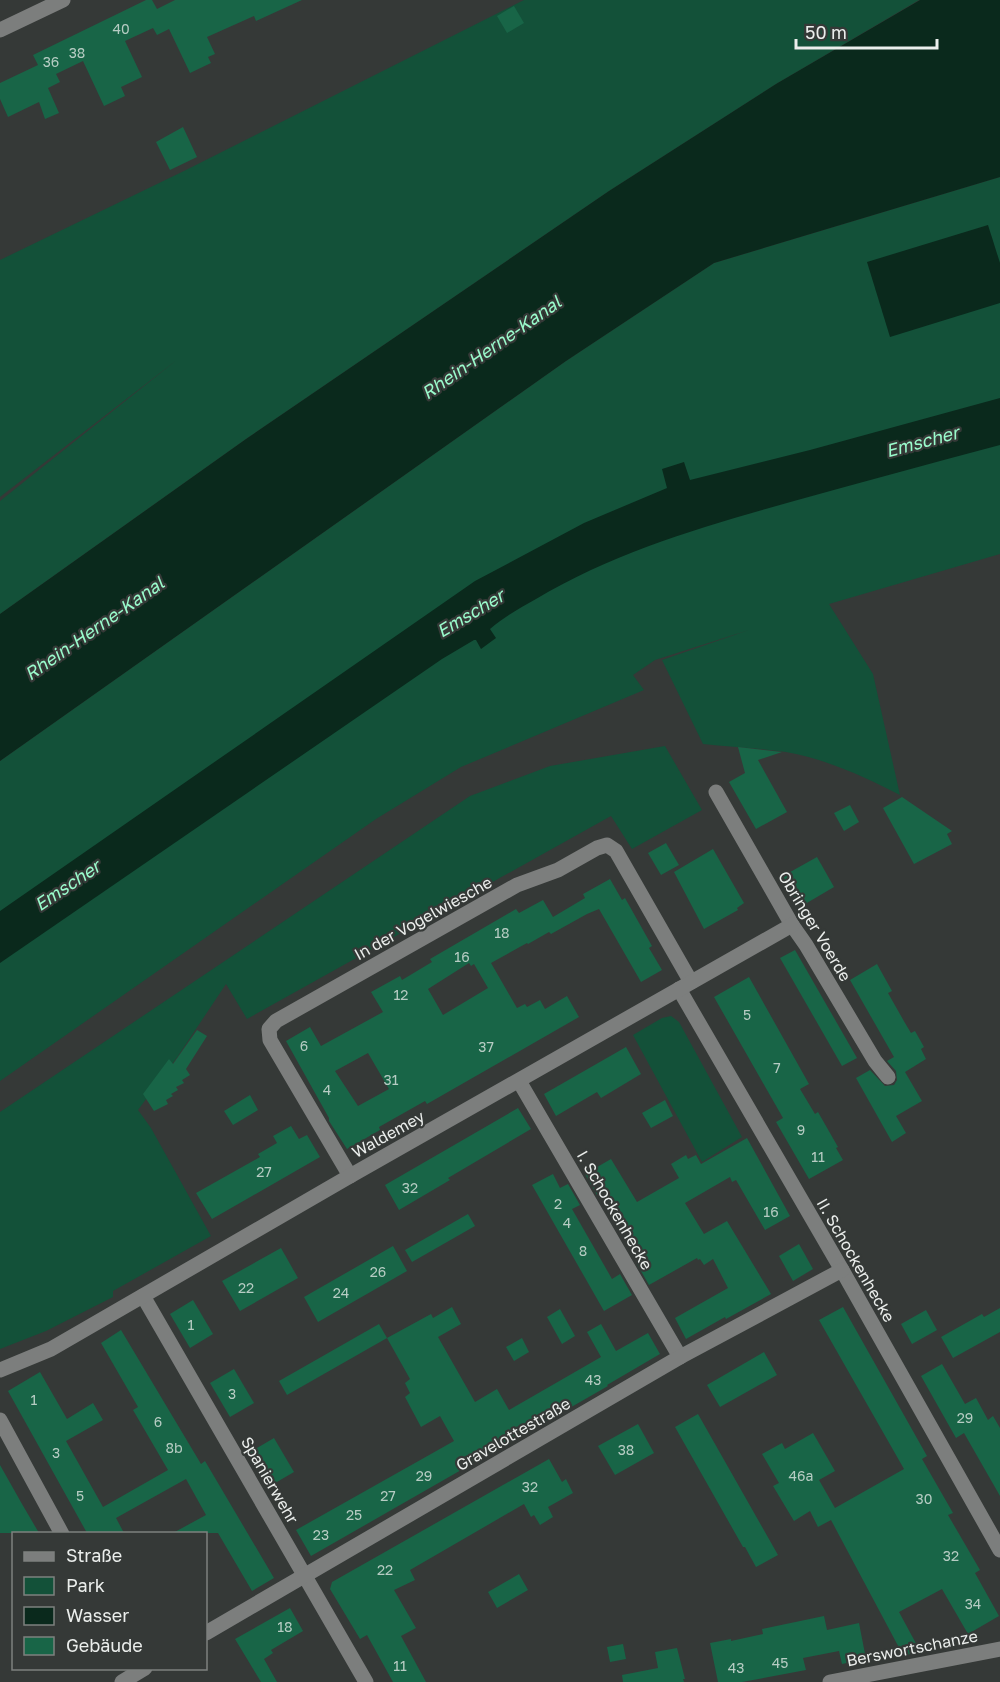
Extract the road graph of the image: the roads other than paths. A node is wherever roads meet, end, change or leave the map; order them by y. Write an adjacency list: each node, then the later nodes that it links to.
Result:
1 (63, 0): 2 (street)
2 (0, 30)
3 (716, 792): 4 (street, Obringer Voerde)
4 (792, 925): 5 (street, Waldemey); 6 (street, Obringer Voerde)
5 (685, 985): 7 (street, Waldemey); 8 (street, In der Vogelwiesche); 9 (street, II. Schockenhecke)
6 (888, 1077)
7 (519, 1081): 8 (street, Waldemey); 11 (street, I. Schockenhecke)
8 (350, 1176): 10 (street, Waldemey)
9 (842, 1270): 11 (street, Gravelottestraße); 15 (street, II. Schockenhecke)
10 (143, 1296): 12 (street, Waldemey); 16 (street, Spanierwehr)
11 (680, 1357): 16 (street, Gravelottestraße)
12 (0, 1370)
13 (0, 1420): 14 (street)
14 (61, 1532)
15 (1000, 1550)
16 (305, 1576): 17 (street, Gravelottestraße); 21 (street, Spanierwehr)
17 (207, 1632)
18 (1000, 1648): 22 (street, Berswortschanze)
19 (140, 1673): 20 (street)
20 (122, 1682)
21 (366, 1682)
22 (830, 1682)

